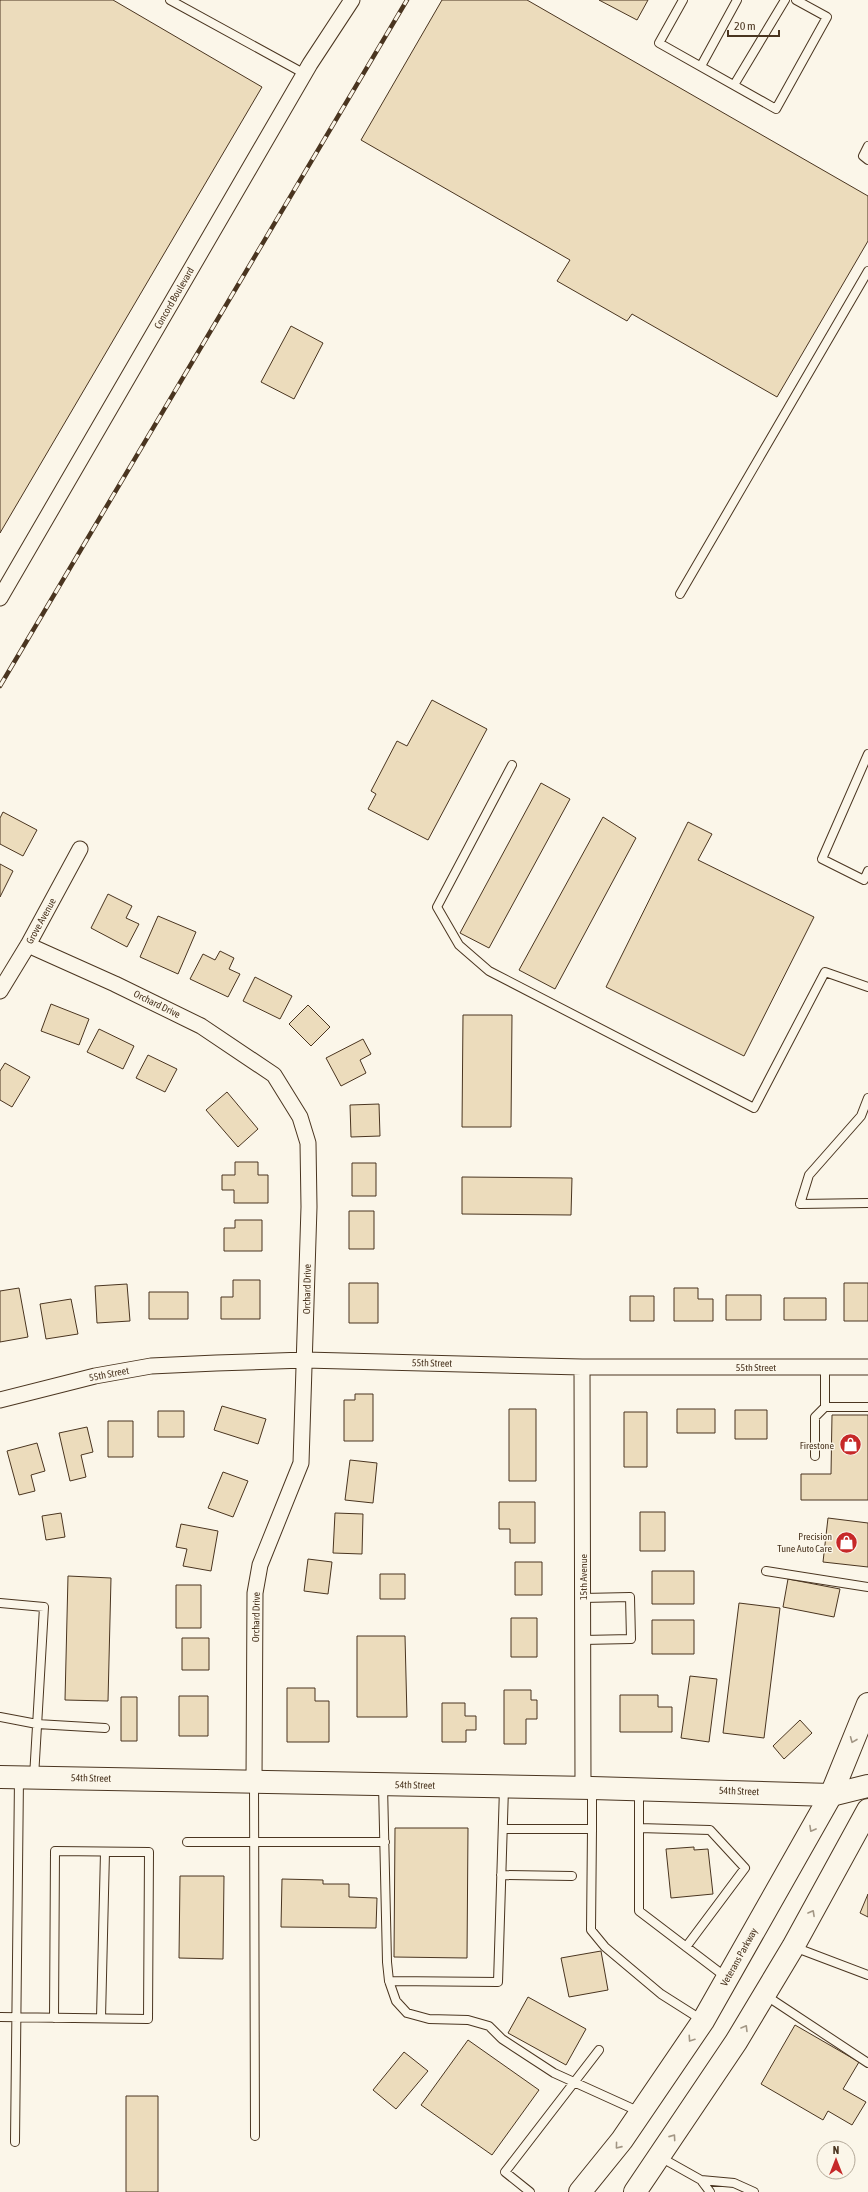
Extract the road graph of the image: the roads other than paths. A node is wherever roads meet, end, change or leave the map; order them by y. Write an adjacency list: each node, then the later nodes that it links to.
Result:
1 (170, 0): 8 (lane)
2 (352, 0): 8 (street, Concord Boulevard)
3 (682, 0): 7 (lane)
4 (737, 0): 7 (lane)
5 (785, 0): 9 (lane)
6 (796, 0): 9 (lane)
7 (701, 66): 9 (lane)
8 (305, 74): 14 (street, Concord Boulevard)
9 (734, 85)
10 (868, 146): 11 (lane)
11 (868, 160)
12 (868, 271): 13 (lane)
13 (680, 594)
14 (0, 598)
15 (868, 754): 18 (lane)
16 (512, 765): 20 (lane)
17 (80, 849): 19 (street, Grove Avenue)
18 (868, 871)
19 (28, 945): 21 (street, Grove Avenue); 24 (street, Orchard Drive)
20 (868, 987)
21 (0, 991)
22 (868, 1098): 23 (lane)
23 (868, 1203)
24 (305, 1360): 25 (street, 55th Street); 28 (street, 55th Street); 42 (street, Orchard Drive)
25 (582, 1367): 26 (street, 55th Street); 34 (street, 15th Avenue)
26 (825, 1367): 27 (street, 55th Street); 29 (lane)
27 (868, 1367)
28 (0, 1400)
29 (825, 1407): 30 (lane); 31 (lane)
30 (868, 1407)
31 (815, 1456)
32 (766, 1571): 33 (lane)
33 (868, 1587)
34 (583, 1598): 36 (street, 15th Avenue); 36 (lane)
35 (0, 1603): 39 (lane)
36 (583, 1640): 46 (street, 15th Avenue)
37 (868, 1704): 48 (main road, Veterans Parkway, one-way to 48)
38 (0, 1717): 39 (lane)
39 (37, 1724): 40 (lane); 41 (lane)
40 (105, 1728)
41 (18, 1777): 42 (main road, 54th Street); 66 (lane)
42 (254, 1782): 43 (main road, 54th Street); 55 (lane)
43 (383, 1784): 44 (main road, 54th Street); 54 (lane)
44 (504, 1786): 46 (main road, 54th Street); 51 (lane)
45 (868, 1786): 48 (main road)
46 (588, 1788): 47 (main road, 54th Street); 52 (lane)
47 (639, 1789): 48 (main road, 54th Street); 50 (lane)
48 (831, 1795): 49 (main road); 62 (main road, Veterans Parkway, one-way to 62)
49 (868, 1810): 60 (main road, one-way to 49)
50 (639, 1828): 59 (lane); 59 (lane)
51 (503, 1829): 52 (lane); 57 (lane)
52 (592, 1829): 69 (lane)
53 (187, 1842): 55 (lane)
54 (385, 1842): 55 (lane); 63 (lane)
55 (254, 1843): 74 (lane)
56 (105, 1852): 67 (lane); 68 (lane); 68 (lane)
57 (501, 1875): 58 (lane); 63 (lane)
58 (572, 1876)
59 (686, 1947): 62 (lane)
60 (793, 1947): 61 (lane); 64 (main road)
61 (868, 1975)
62 (727, 1979): 69 (main road, Veterans Parkway)
63 (389, 1982): 72 (lane)
64 (765, 1994): 71 (lane); 76 (main road, one-way to 64)
65 (0, 2017): 66 (lane)
66 (16, 2017): 67 (lane); 75 (lane)
67 (54, 2018): 68 (lane)
68 (101, 2018)
69 (703, 2021): 73 (main road, Veterans Parkway, one-way to 73)
70 (599, 2050): 72 (lane)
71 (868, 2062)
72 (574, 2083): 73 (lane); 78 (lane)
73 (641, 2112): 79 (main road, Veterans Parkway, one-way to 79)
74 (255, 2136)
75 (15, 2142)
76 (660, 2156): 77 (lane); 80 (main road)
77 (701, 2180): 81 (lane); 82 (lane)
78 (530, 2192)
79 (580, 2192)
80 (635, 2192)
81 (710, 2192)
82 (754, 2192)

